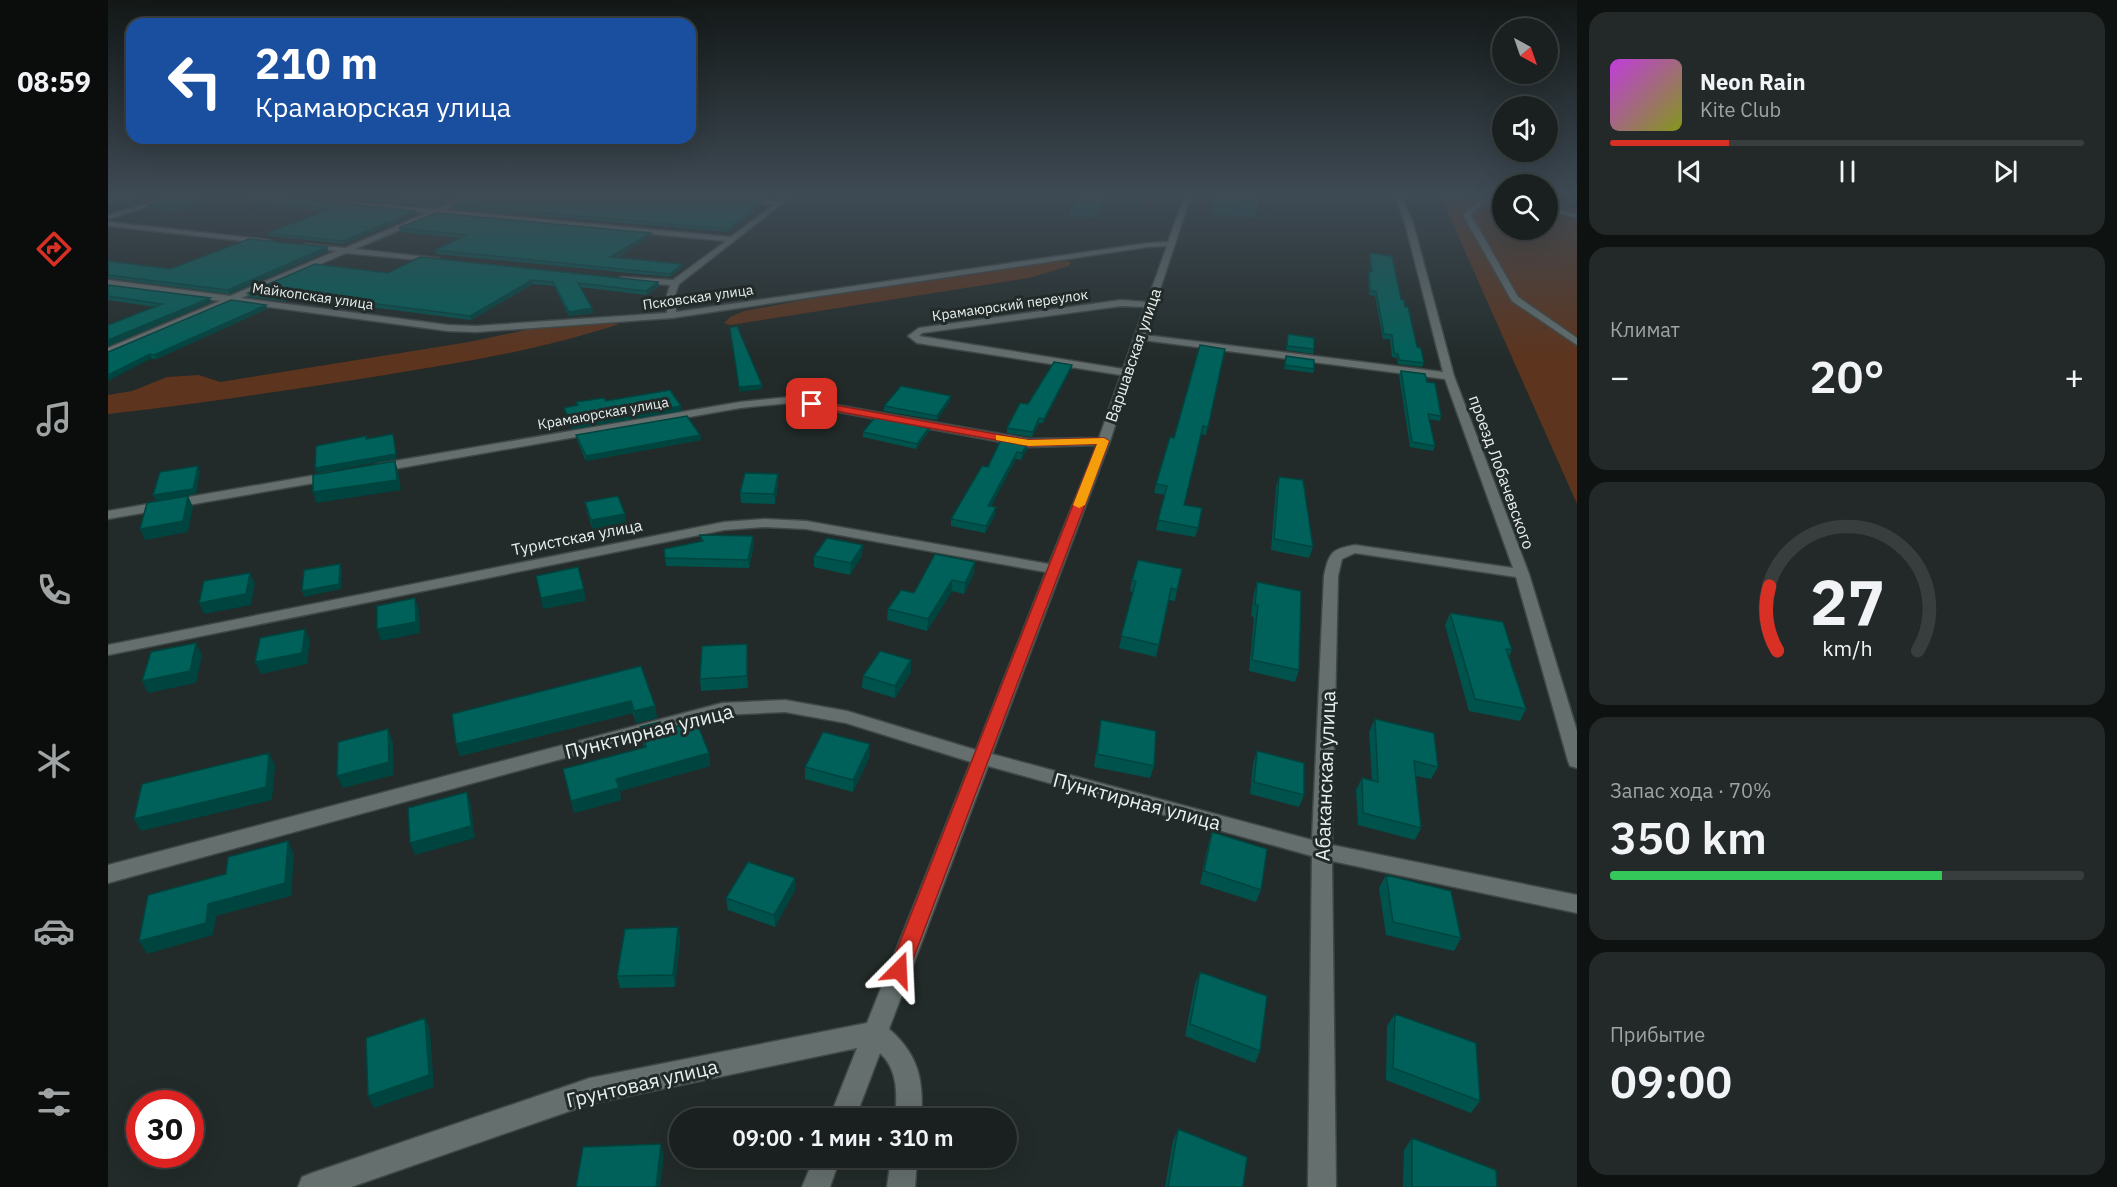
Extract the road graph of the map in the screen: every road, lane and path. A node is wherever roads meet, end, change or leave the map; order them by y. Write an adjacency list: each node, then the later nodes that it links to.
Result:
1 (345, 250): 12 (street)
2 (349, 250): 8 (street)
3 (719, 250): 11 (street)
4 (1111, 250): 14 (street, Псковская улица)
5 (1168, 250): 13 (street, Варшавская улица)
6 (1416, 250): 20 (street, проезд Лобачевского)
7 (1487, 250): 17 (street)
8 (449, 261)
9 (609, 278): 11 (street)
10 (108, 283): 12 (street, Майкопская улица)
11 (675, 283): 14 (street)
12 (233, 298): 15 (street, Майкопская улица); 18 (street)
13 (1152, 305): 16 (street, Варшавская улица); 19 (street, Крамаюрский переулок)
14 (672, 315): 15 (street, Псковская улица)
15 (514, 327)
16 (1140, 337): 19 (street, Варшавская улица); 20 (street)
17 (1577, 342)
18 (108, 352)
19 (1126, 373): 21 (street, Варшавская улица)
20 (1449, 376): 24 (street, проезд Лобачевского)
21 (1104, 441): 22 (street, Крамаюрская улица); 23 (street, Варшавская улица)
22 (108, 515)
23 (1055, 569): 25 (street, Туристская улица); 26 (street, Варшавская улица)
24 (1522, 574): 27 (street, проезд Лобачевского); 28 (street, Абаканская улица)
25 (108, 650)
26 (981, 758): 28 (street, Пунктирная улица); 29 (street, Пунктирная улица); 31 (street, Варшавская улица)
27 (1577, 761)
28 (1322, 851): 30 (street, Пунктирная улица); 39 (street, Абаканская улица)
29 (108, 874)
30 (1577, 904)
31 (875, 1033): 32 (street, Варшавская улица); 33 (street); 36 (street, Грунтовая улица)
32 (846, 1108)
33 (909, 1108)
34 (823, 1168): 37 (street)
35 (903, 1168): 38 (street)
36 (312, 1187)
37 (816, 1187)
38 (901, 1187)
39 (1322, 1187)

